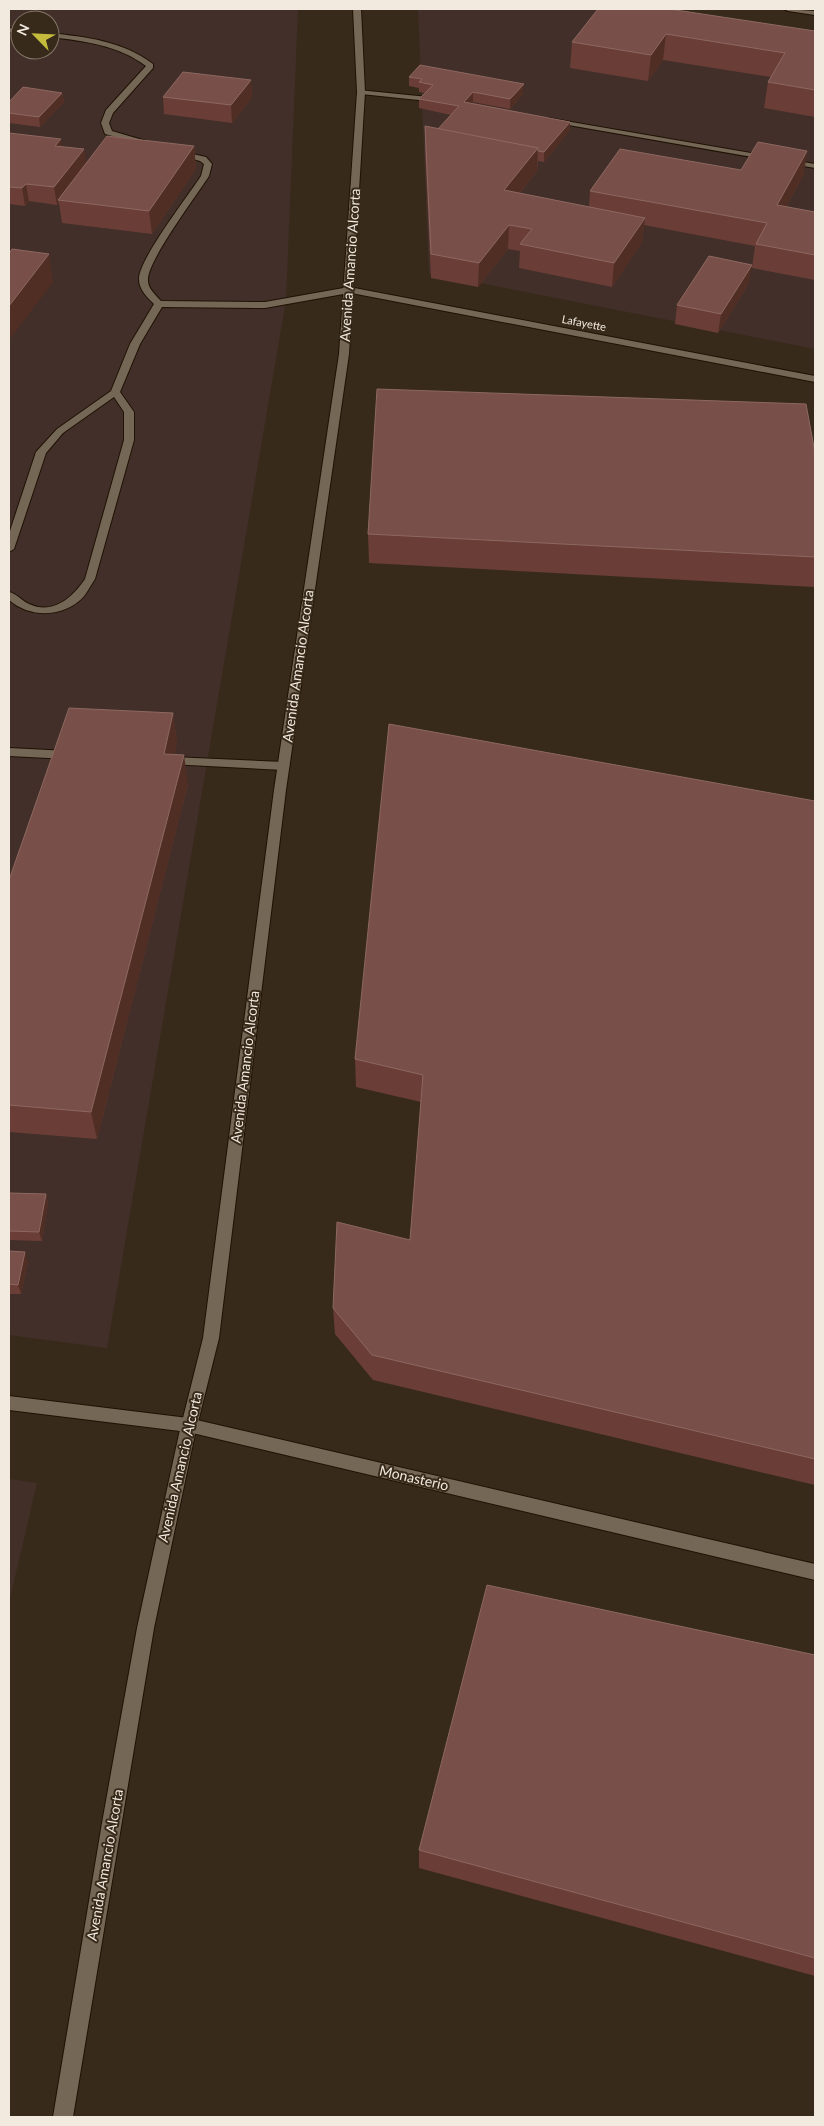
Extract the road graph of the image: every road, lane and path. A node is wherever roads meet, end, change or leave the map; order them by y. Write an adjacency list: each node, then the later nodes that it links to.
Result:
1 (357, 9): 6 (main road, Avenida Amancio Alcorta)
2 (788, 9): 3 (main road)
3 (807, 10): 4 (main road)
4 (815, 13)
5 (60, 35): 9 (main road)
6 (361, 92): 7 (main road); 12 (main road, Avenida Amancio Alcorta)
7 (428, 99)
8 (546, 119): 11 (main road)
9 (148, 144)
10 (165, 148): 13 (main road)
11 (815, 166)
12 (350, 290): 13 (main road); 14 (main road, Lafayette); 21 (main road, Avenida Amancio Alcorta)
13 (159, 304): 15 (main road)
14 (815, 379)
15 (115, 392): 16 (main road); 17 (lane)
16 (9, 549)
17 (9, 595)
18 (9, 752): 19 (main road)
19 (68, 755)
20 (173, 761): 21 (main road)
21 (284, 766): 23 (main road, Avenida Amancio Alcorta)
22 (9, 1403): 23 (main road, Monasterio)
23 (188, 1425): 24 (main road, Monasterio); 25 (main road, Avenida Amancio Alcorta)
24 (815, 1572)
25 (63, 2117)

